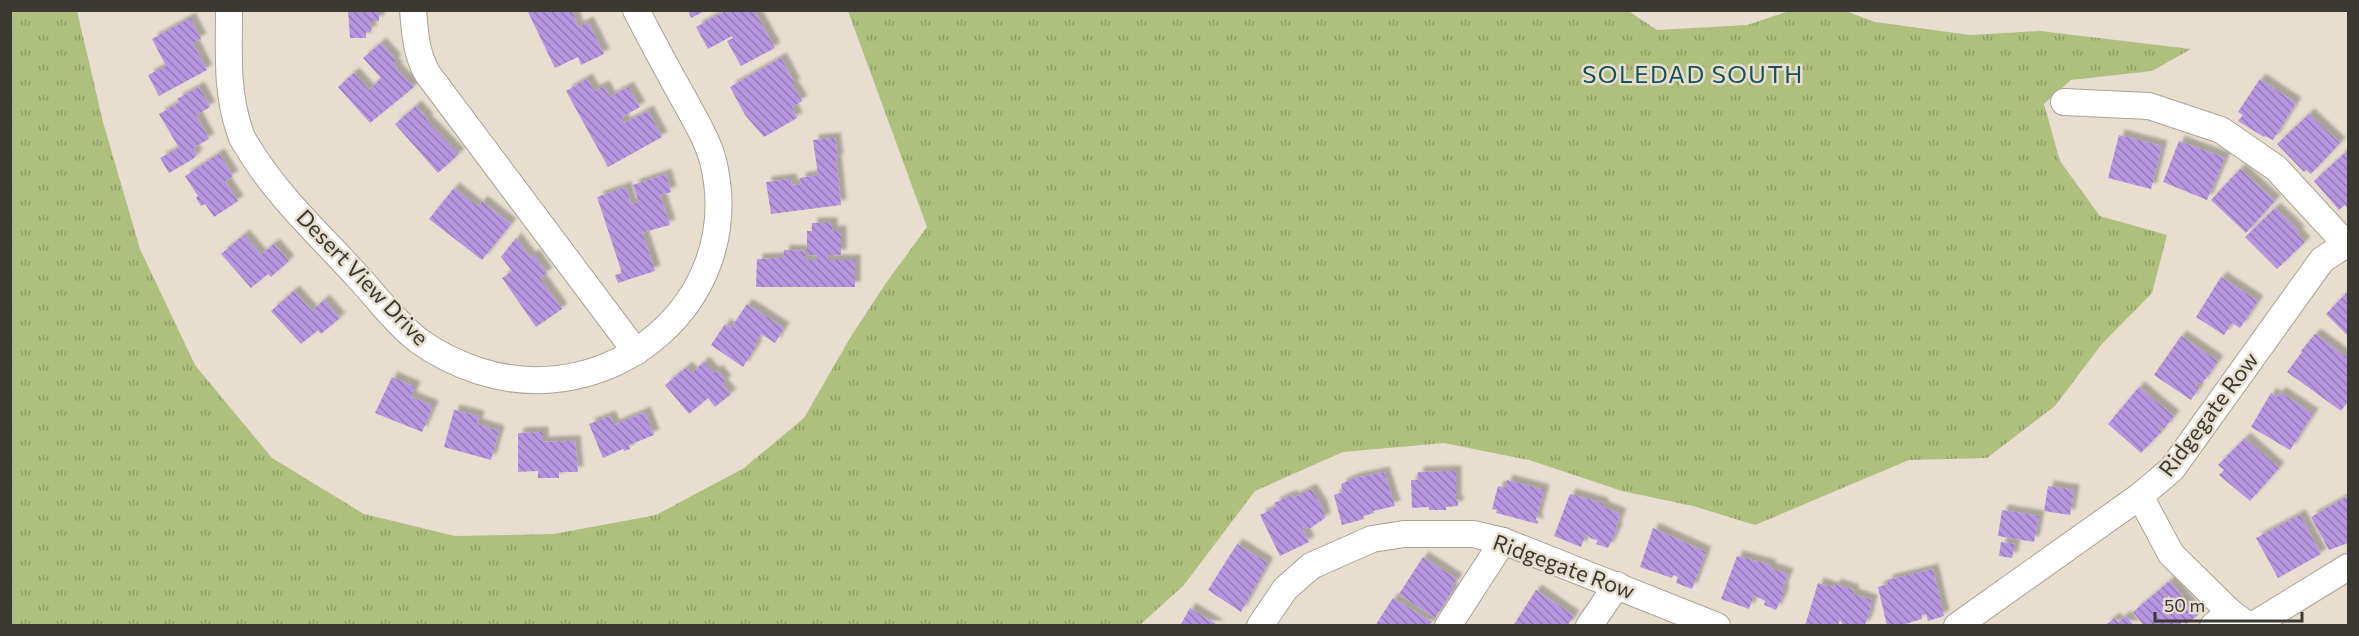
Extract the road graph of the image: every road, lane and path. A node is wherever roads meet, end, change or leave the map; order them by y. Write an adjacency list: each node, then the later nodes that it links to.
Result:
1 (229, 10): 6 (street, Desert View Drive)
2 (413, 10): 6 (street)
3 (636, 10): 6 (street, Desert View Drive)
4 (2064, 102): 5 (street)
5 (2348, 244): 7 (street, Ridgegate Row)
6 (636, 352)
7 (2140, 496): 11 (street); 16 (street, Ridgegate Row)
8 (1503, 541): 10 (street, Ridgegate Row); 12 (street, Ridgegate Row); 13 (street)
9 (2349, 567): 11 (street)
10 (1617, 585): 14 (street); 15 (street, Ridgegate Row)
11 (2236, 622)
12 (1260, 626)
13 (1448, 626)
14 (1589, 626)
15 (1717, 626)
16 (1957, 626)

